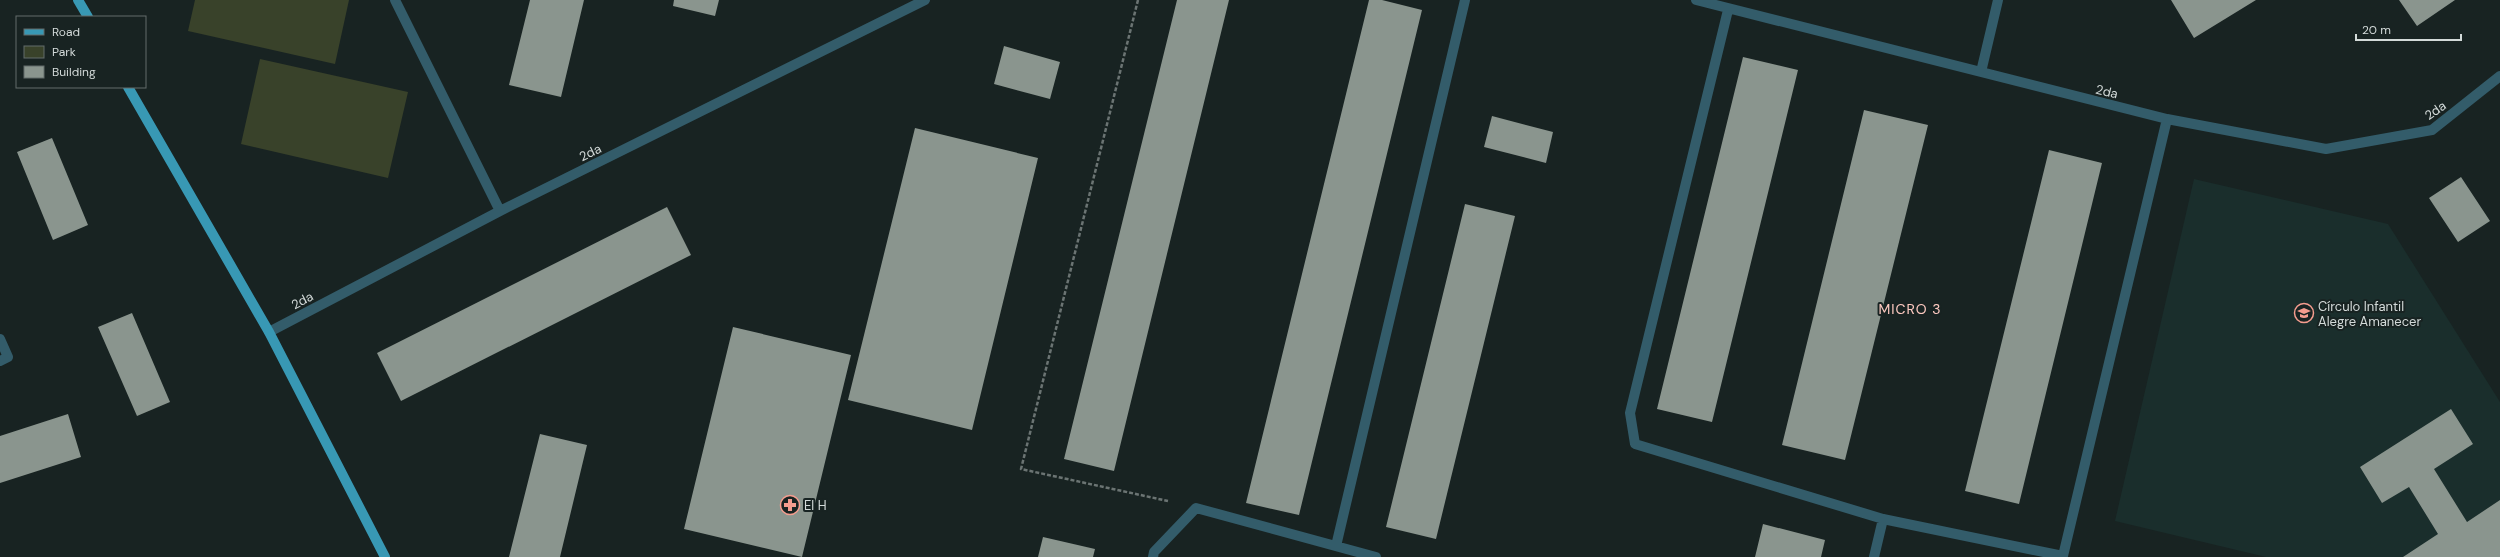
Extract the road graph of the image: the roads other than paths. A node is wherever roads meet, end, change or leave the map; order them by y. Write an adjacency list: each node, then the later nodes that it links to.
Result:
1 (78, 0): 8 (main road)
2 (395, 0): 13 (street)
3 (925, 0): 13 (street, 2da)
4 (1465, 0): 18 (street)
5 (1696, 0): 7 (street, 2da)
6 (1998, 0): 9 (street)
7 (1728, 10): 9 (street, 2da); 17 (street)
8 (87, 16)
9 (1981, 72): 12 (street, 2da)
10 (2500, 76): 12 (street, 2da)
11 (129, 88): 14 (main road)
12 (2167, 119): 23 (street)
13 (500, 211): 14 (street, 2da)
14 (269, 332): 19 (main road)
15 (0, 339): 16 (street)
16 (0, 360)
17 (1883, 519): 22 (street); 23 (street)
18 (1336, 546): 20 (street); 21 (street)
19 (385, 557)
20 (1153, 557)
21 (1376, 557)
22 (1874, 557)
23 (2064, 557)

